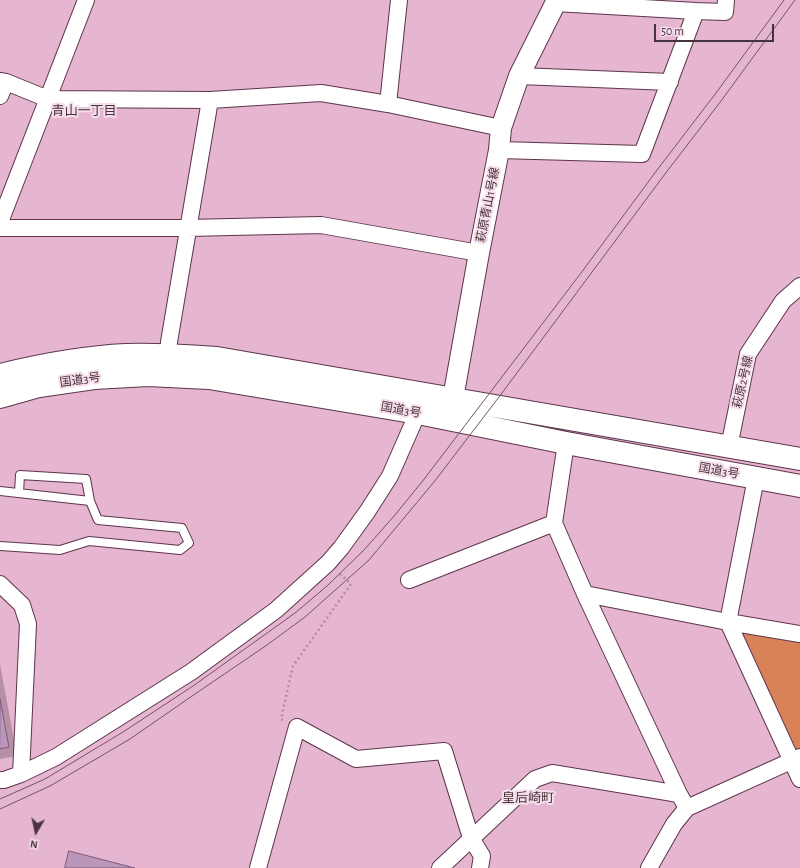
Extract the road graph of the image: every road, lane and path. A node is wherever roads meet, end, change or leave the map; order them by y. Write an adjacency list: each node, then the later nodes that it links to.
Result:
1 (86, 0): 9 (street)
2 (399, 0): 11 (street)
3 (726, 0): 5 (street)
4 (556, 2): 5 (street); 6 (street, 萩原青山1号線)
5 (696, 11): 7 (street)
6 (519, 76): 7 (street); 12 (street, 萩原青山1号線)
7 (670, 82): 13 (street)
8 (2, 86): 9 (street)
9 (48, 99): 10 (street); 14 (street)
10 (210, 100): 11 (street); 16 (street)
11 (388, 104): 12 (street)
12 (501, 128): 13 (street, 萩原青山1号線)
13 (499, 150): 17 (street, 萩原青山1号線)
14 (0, 222)
15 (0, 228): 16 (street)
16 (187, 228): 17 (street); 19 (street)
17 (479, 253): 23 (street, 萩原青山1号線)
18 (800, 286): 25 (street, 萩原2号線)
19 (168, 355): 20 (highway, 国道3号); 22 (highway, 国道3号)
20 (0, 376)
21 (0, 397): 22 (highway, 国道3号)
22 (421, 403): 23 (highway, 国道3号); 34 (street)
23 (451, 410): 24 (highway, 国道3号); 25 (highway, 国道3号)
24 (566, 443): 27 (highway, 国道3号); 32 (street)
25 (729, 447): 26 (highway, 国道3号)
26 (800, 459)
27 (756, 478): 28 (highway, 国道3号); 38 (street)
28 (800, 486)
29 (0, 491): 30 (lane)
30 (19, 493): 31 (lane); 31 (lane)
31 (90, 501): 33 (lane)
32 (554, 523): 35 (street); 37 (street)
33 (0, 546)
34 (328, 563): 40 (path); 42 (street)
35 (409, 580)
36 (0, 584): 42 (street)
37 (585, 594): 38 (street); 45 (street)
38 (728, 622): 39 (street); 41 (street)
39 (800, 634)
40 (296, 727): 46 (street); 47 (street)
41 (796, 759): 43 (street); 45 (street)
42 (21, 774): 44 (street)
43 (800, 779)
44 (0, 780)
45 (683, 801): 46 (street); 50 (street)
46 (471, 838): 48 (street); 49 (street)
47 (258, 868)
48 (440, 868)
49 (480, 868)
50 (649, 868)

